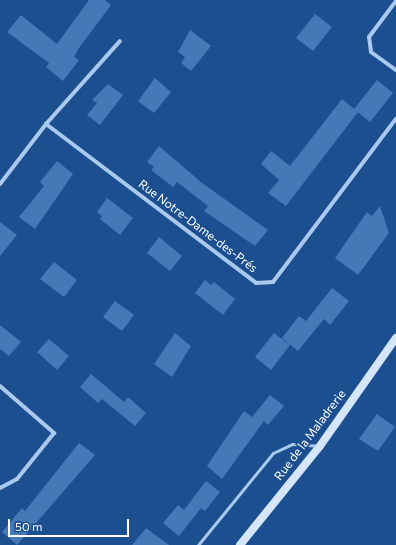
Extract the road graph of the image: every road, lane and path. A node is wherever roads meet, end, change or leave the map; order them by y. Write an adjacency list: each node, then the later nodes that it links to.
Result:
1 (396, 1): 3 (street)
2 (120, 41): 5 (street)
3 (396, 70)
4 (396, 118): 5 (street, Rue Notre-Dame-des-Prés)
5 (46, 124): 6 (street)
6 (0, 184)
7 (396, 338): 9 (main road, Rue de la Maladrerie)
8 (0, 386): 10 (street)
9 (320, 446): 11 (lane); 12 (main road, Rue de la Maladrerie)
10 (0, 488)
11 (198, 545)
12 (240, 545)

